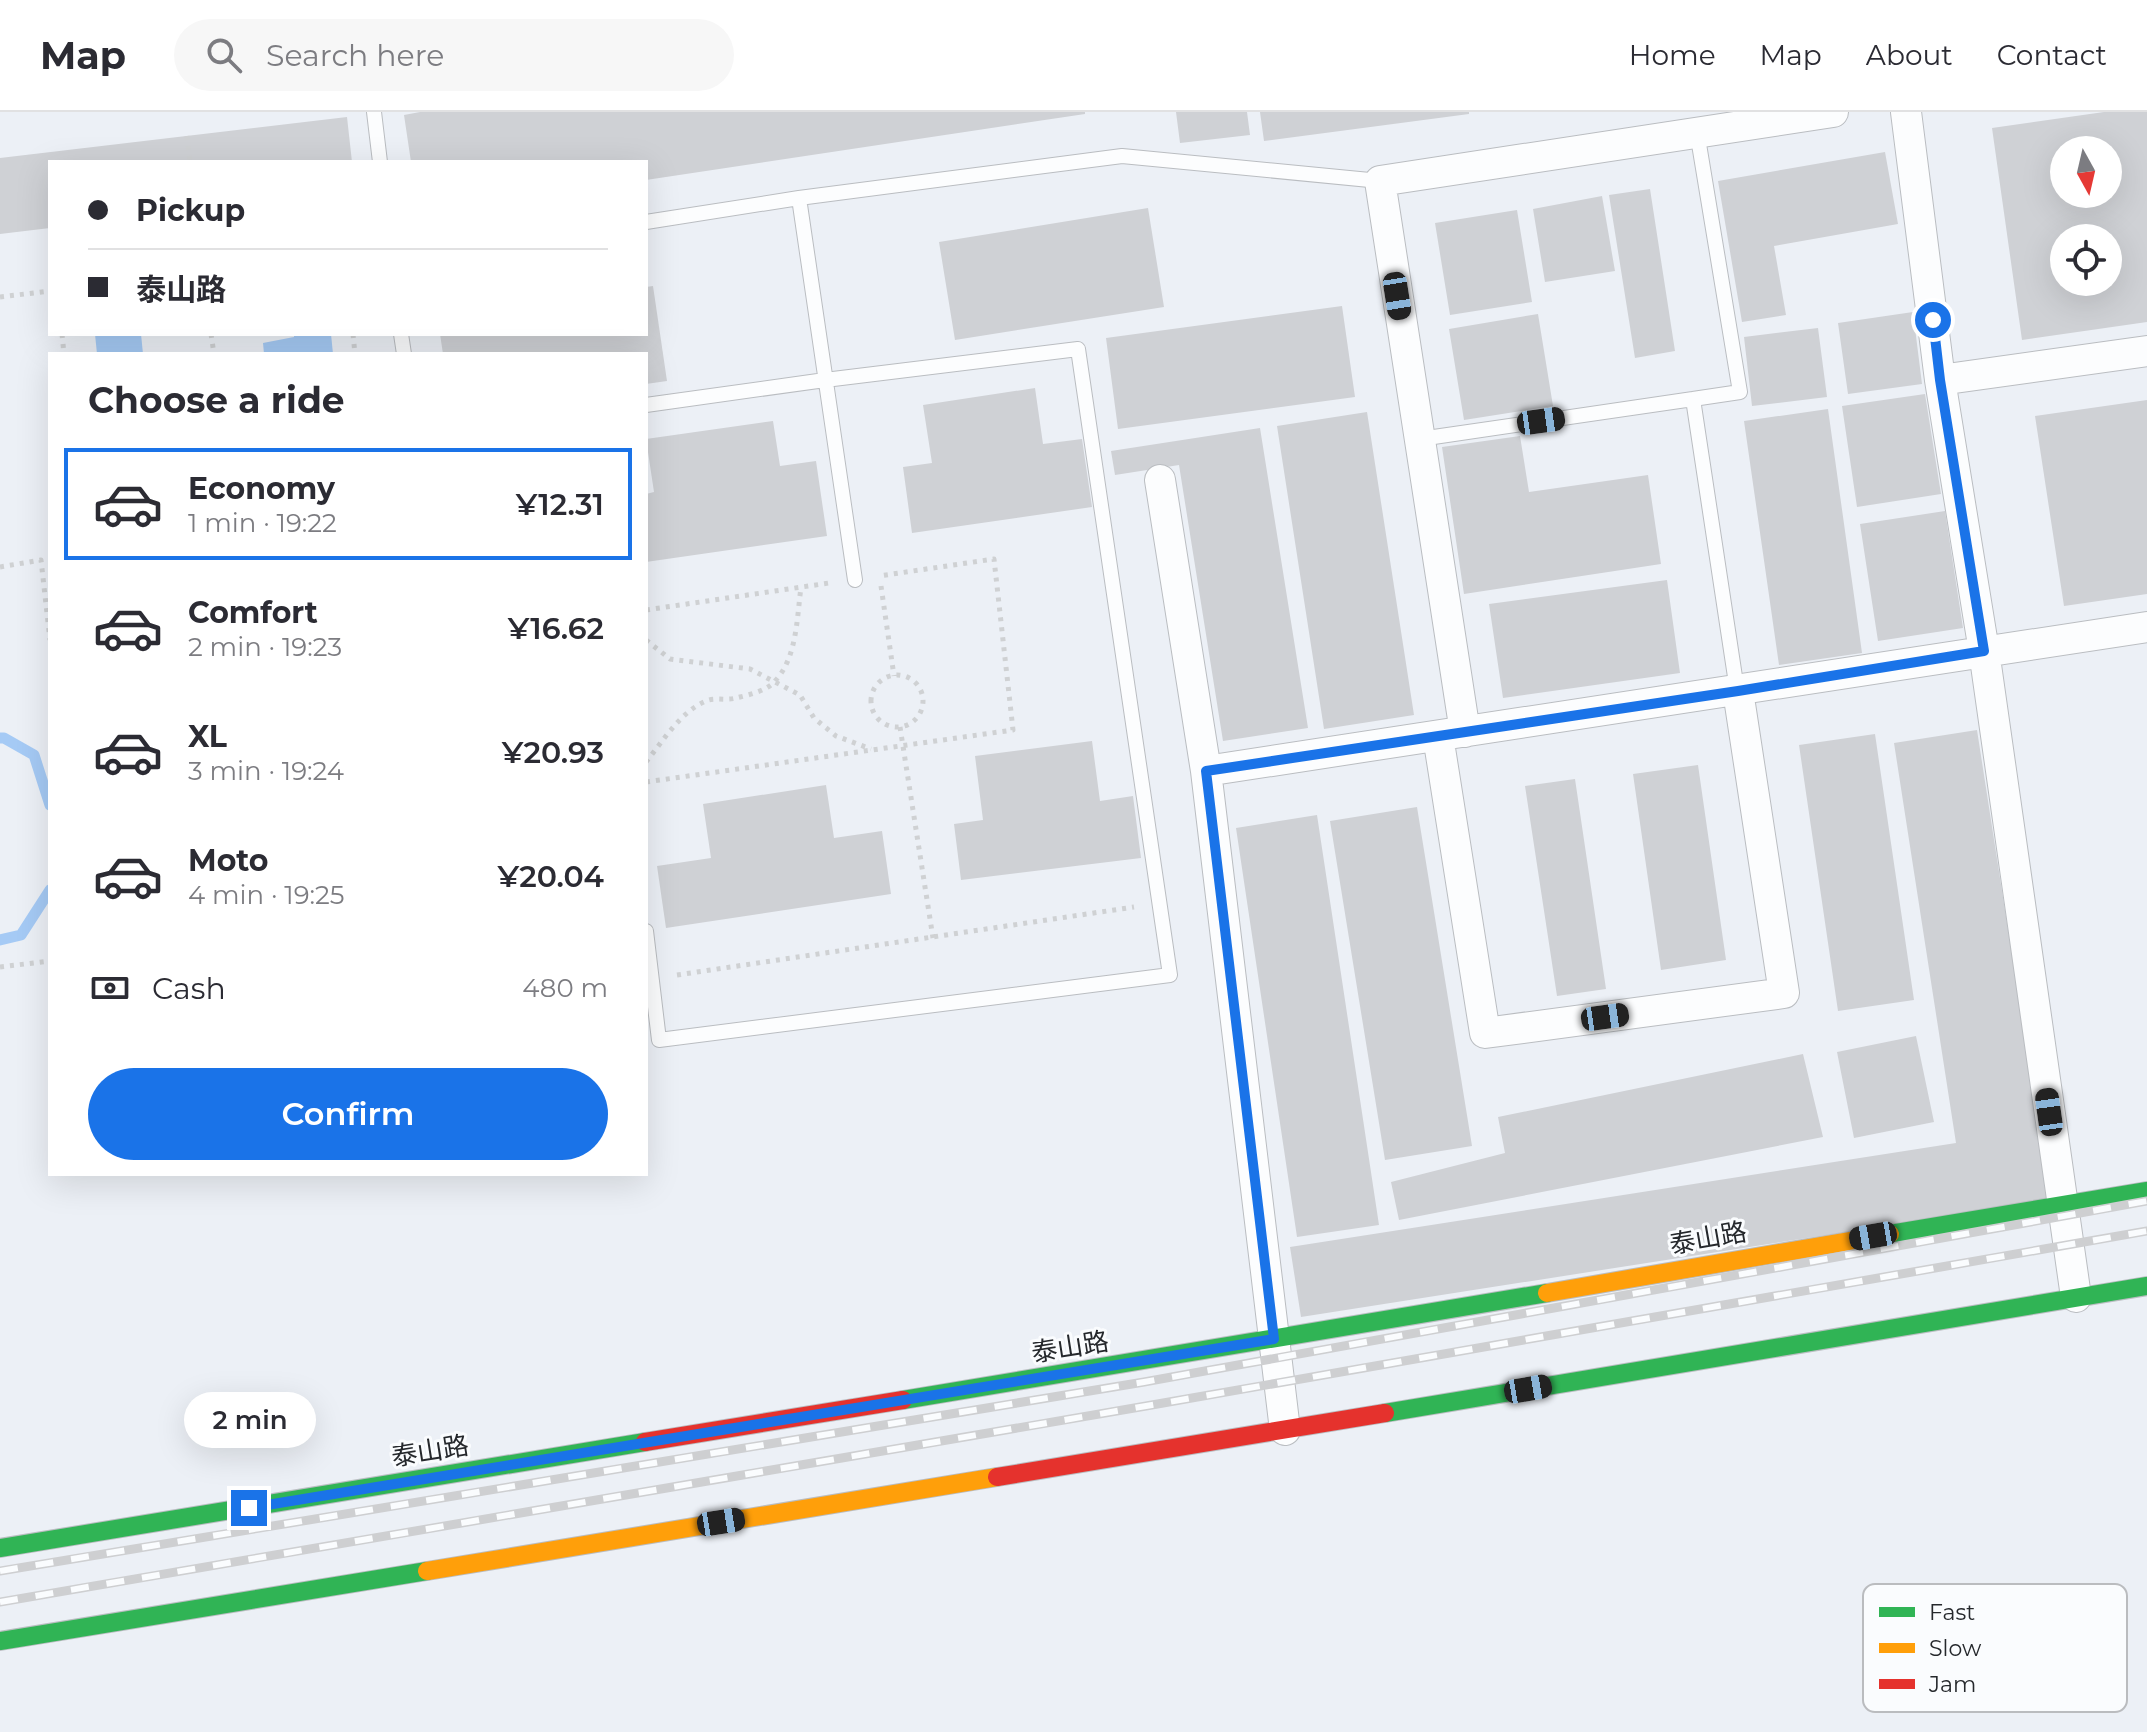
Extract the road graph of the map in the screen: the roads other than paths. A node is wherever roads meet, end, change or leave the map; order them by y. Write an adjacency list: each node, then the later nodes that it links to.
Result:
1 (374, 112): 5 (lane)
2 (1833, 112): 4 (street)
3 (1906, 112): 11 (street)
4 (1697, 132): 6 (street); 12 (lane)
5 (380, 160)
6 (1380, 181): 7 (lane); 14 (street)
7 (799, 198): 8 (lane); 10 (lane)
8 (648, 222)
9 (2147, 351): 11 (street)
10 (825, 380): 13 (lane); 16 (lane); 22 (lane)
11 (1940, 380): 18 (street)
12 (1693, 399): 14 (lane); 19 (lane)
13 (648, 405)
14 (1420, 439): 20 (street)
15 (1160, 480): 21 (street)
16 (855, 580)
17 (2147, 627): 18 (street)
18 (1984, 651): 19 (street); 24 (street)
19 (1738, 691): 20 (street); 20 (street)
20 (1451, 734): 21 (street)
21 (1206, 771): 27 (street)
22 (648, 947)
23 (2147, 1191): 24 (street, 泰山路)
24 (2062, 1204): 26 (street); 27 (street, 泰山路)
25 (2147, 1286): 26 (street)
26 (2076, 1297): 28 (street)
27 (1274, 1339): 28 (street); 29 (street, 泰山路)
28 (1285, 1430): 30 (street)
29 (0, 1548)
30 (0, 1641)

